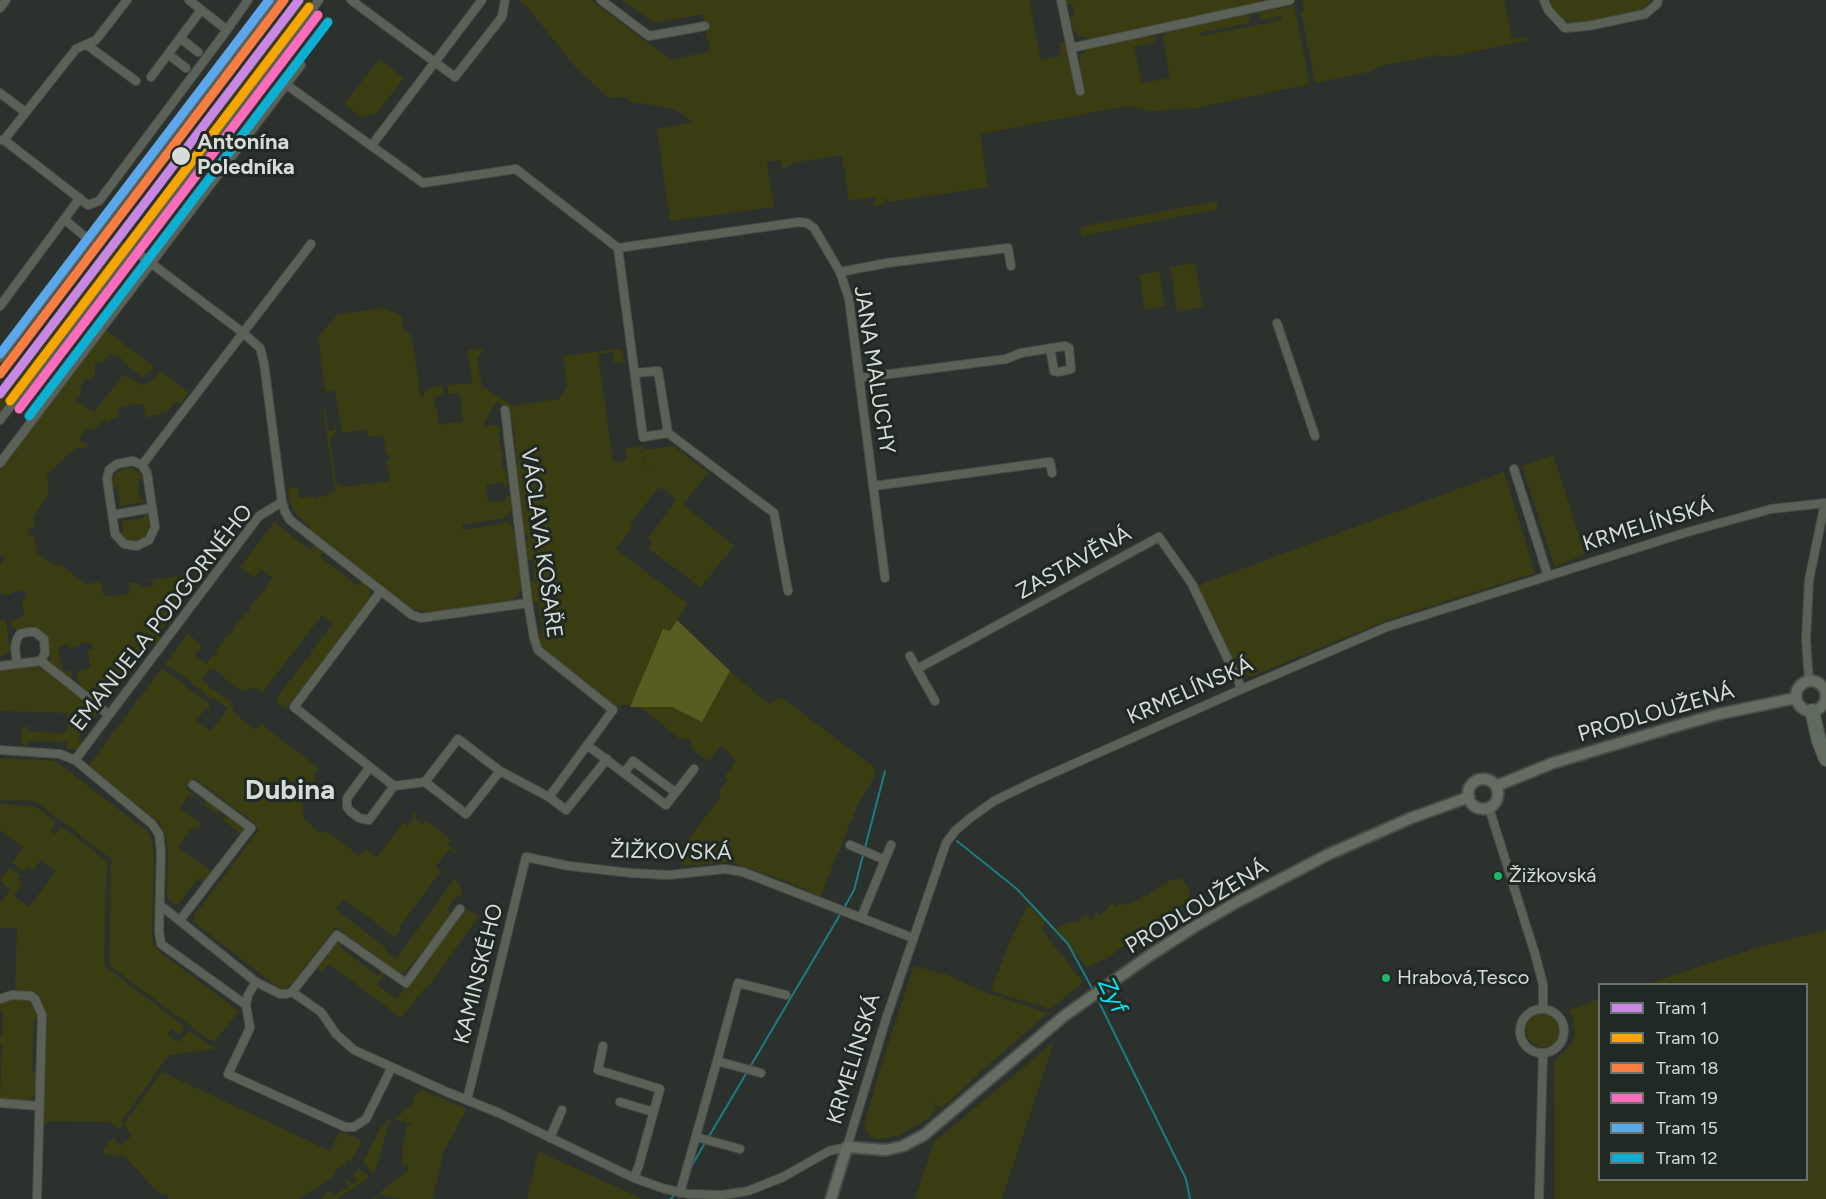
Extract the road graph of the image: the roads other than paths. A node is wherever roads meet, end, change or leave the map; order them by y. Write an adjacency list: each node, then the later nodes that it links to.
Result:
1 (6, 0): 15 (street)
2 (127, 0): 20 (street)
3 (189, 0): 16 (street)
4 (248, 0): 18 (street)
5 (273, 0): 37 (street)
6 (319, 0): 39 (street)
7 (351, 0): 24 (street)
8 (482, 0): 24 (street)
9 (505, 0): 24 (street)
10 (601, 0): 17 (street)
11 (1061, 0): 21 (street)
12 (1290, 0): 21 (street)
13 (1544, 0): 14 (street)
14 (1658, 0)
15 (0, 8)
16 (201, 10): 18 (street); 19 (street)
17 (705, 26)
18 (227, 30): 35 (street)
19 (180, 38): 22 (street); 23 (street)
20 (87, 45): 28 (street); 32 (street)
21 (1071, 48): 30 (street)
22 (198, 52)
23 (168, 54): 26 (street); 27 (street)
24 (435, 62): 34 (street)
25 (301, 65): 29 (street)
26 (186, 68)
27 (151, 77)
28 (136, 81)
29 (287, 85): 34 (street); 41 (street)
30 (1080, 91)
31 (0, 93): 32 (street)
32 (25, 112): 33 (street)
33 (2, 140): 35 (street)
34 (372, 145): 40 (street)
35 (80, 198): 36 (street)
36 (64, 219): 37 (street); 44 (street)
37 (90, 241): 48 (street)
38 (311, 244): 46 (street)
39 (131, 248): 41 (street); 52 (street)
40 (618, 248): 43 (street, JANA MALUCHY); 49 (street)
41 (152, 263): 46 (street); 55 (street)
42 (1011, 266): 43 (street)
43 (840, 272): 50 (street, JANA MALUCHY)
44 (0, 306)
45 (1277, 323): 54 (street)
46 (242, 332): 56 (street); 60 (street)
47 (1050, 348): 50 (street)
48 (1, 357)
49 (635, 373): 53 (street); 53 (street)
50 (860, 378): 59 (street, JANA MALUCHY)
51 (505, 410): 68 (street, VÁCLAVA KOŠAŘE)
52 (0, 420)
53 (668, 433): 67 (street)
54 (1315, 436)
55 (0, 463)
56 (142, 465): 62 (street); 63 (street)
57 (1514, 469): 64 (street)
58 (1052, 473): 59 (street)
59 (873, 486): 65 (street, JANA MALUCHY)
60 (282, 502): 66 (street); 80 (street, EMANUELA PODGORNÉHO)
61 (1825, 502): 64 (street, KRMELÍNSKÁ); 74 (street, KRMELÍNSKÁ)
62 (152, 508): 63 (street); 63 (street)
63 (112, 515)
64 (1548, 576): 75 (street, KRMELÍNSKÁ)
65 (885, 578)
66 (381, 591): 68 (street); 86 (street)
67 (788, 591)
68 (528, 603): 81 (street, VÁCLAVA KOŠAŘE)
69 (910, 656): 73 (street)
70 (41, 661): 71 (street); 71 (street); 80 (street)
71 (17, 664): 72 (street)
72 (0, 666)
73 (917, 669): 75 (street, ZASTAVĚNÁ); 78 (street)
74 (1809, 681): 76 (main road); 77 (main road)
75 (1242, 689): 106 (street, KRMELÍNSKÁ)
76 (1826, 694): 79 (main road)
77 (1796, 698): 79 (main road); 93 (main road, PRODLOUŽENÁ)
78 (935, 701)
79 (1812, 711): 84 (highway)
80 (110, 716): 85 (street, EMANUELA PODGORNÉHO)
81 (587, 745): 83 (street); 95 (street, VÁCLAVA KOŠAŘE)
82 (0, 750): 85 (street)
83 (606, 759): 89 (street); 95 (street)
84 (1826, 759)
85 (75, 760): 102 (street)
86 (370, 767): 92 (street); 92 (street)
87 (694, 769): 94 (street)
88 (500, 771): 90 (street); 90 (street); 95 (street)
89 (624, 773): 94 (street); 94 (street)
90 (425, 782): 92 (street)
91 (193, 785): 105 (street)
92 (394, 786)
93 (1496, 786): 96 (main road); 97 (main road)
94 (675, 792)
95 (549, 796)
96 (1469, 797): 97 (main road); 128 (main road, PRODLOUŽENÁ)
97 (1489, 808): 112 (street)
98 (850, 845): 101 (street)
99 (891, 845): 101 (street)
100 (526, 856): 104 (street, ŽIŽKOVSKÁ); 120 (street, KAMINSKÉHO)
101 (885, 860): 104 (street)
102 (160, 905): 105 (street); 111 (street)
103 (460, 909): 108 (street)
104 (861, 918): 106 (street, ŽIŽKOVSKÁ)
105 (180, 920): 107 (street)
106 (913, 938): 128 (street, KRMELÍNSKÁ)
107 (256, 982): 108 (street); 111 (street)
108 (292, 992): 116 (street)
109 (786, 995): 115 (street)
110 (0, 999): 123 (street)
111 (246, 1005): 116 (street)
112 (1543, 1009): 114 (street); 114 (street)
113 (603, 1046): 117 (street)
114 (1543, 1053): 134 (street)
115 (717, 1061): 118 (street); 126 (street)
116 (392, 1067): 120 (street)
117 (598, 1070): 119 (street); 125 (street)
118 (761, 1072)
119 (594, 1080)
120 (467, 1100): 127 (street)
121 (620, 1102): 125 (street)
122 (0, 1103): 123 (street)
123 (39, 1106): 132 (street)
124 (562, 1110): 127 (street)
125 (653, 1112): 130 (street)
126 (696, 1137): 129 (street); 131 (street)
127 (550, 1138): 130 (street)
128 (847, 1147): 131 (street); 133 (main road, KRMELÍNSKÁ)
129 (740, 1149)
130 (634, 1178): 131 (street)
131 (680, 1193)
132 (37, 1199)
133 (831, 1199)
134 (1539, 1199)

